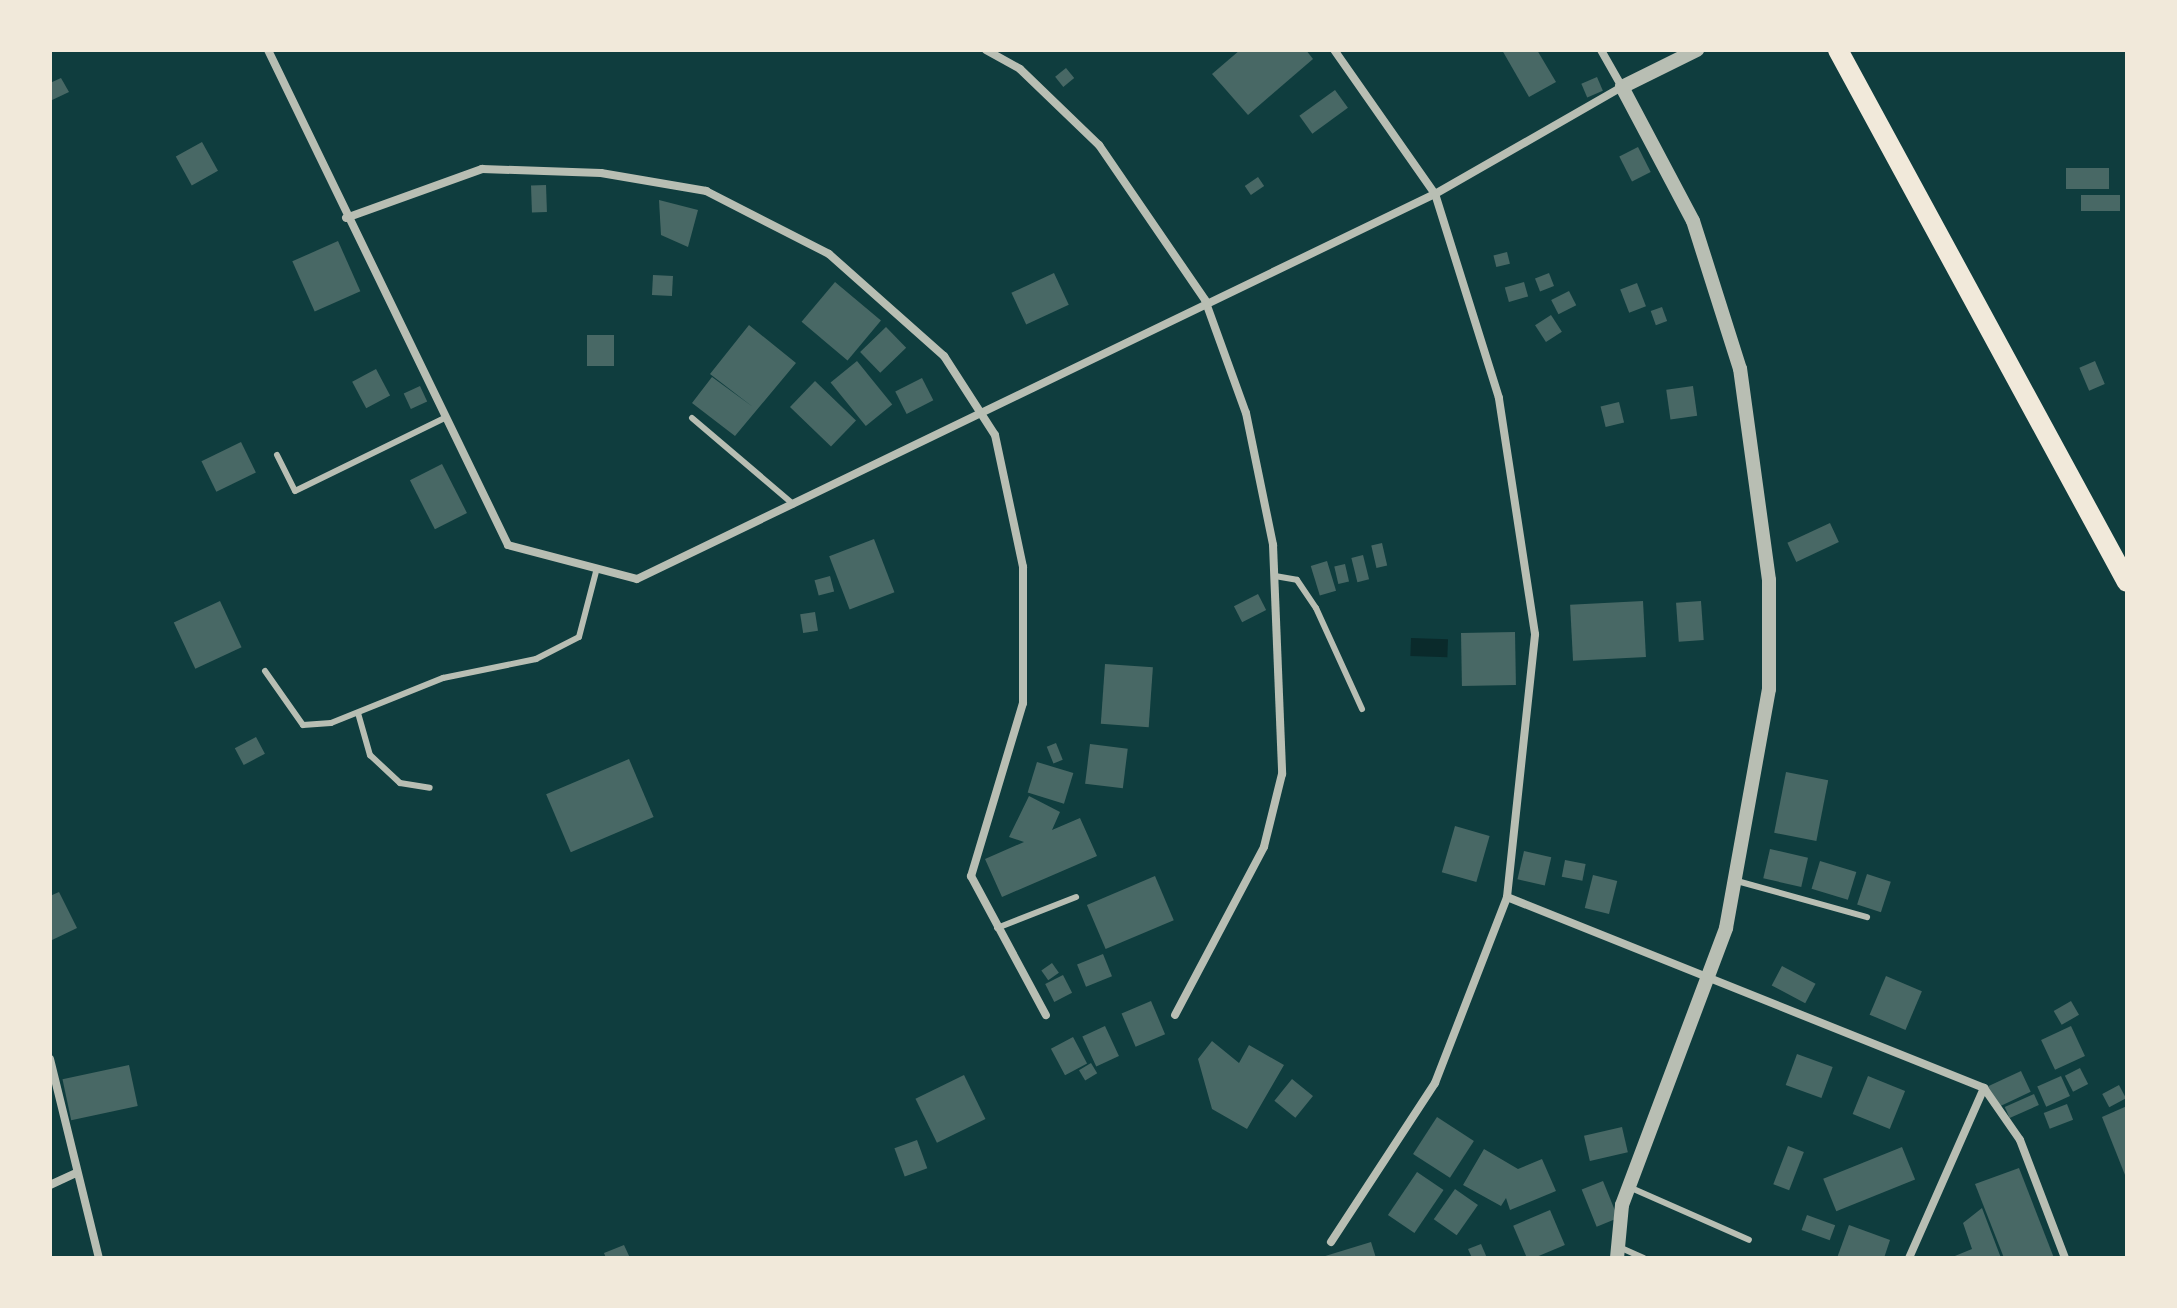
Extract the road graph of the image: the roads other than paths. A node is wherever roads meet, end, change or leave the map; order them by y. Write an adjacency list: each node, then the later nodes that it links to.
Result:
1 (268, 50): 9 (street)
2 (986, 50): 10 (street)
3 (1334, 50): 8 (street)
4 (1601, 50): 7 (street)
5 (1697, 50): 7 (street)
6 (1838, 50): 18 (main road)
7 (1622, 87): 8 (street); 23 (street)
8 (1435, 194): 10 (street); 25 (street)
9 (346, 218): 11 (street); 12 (street)
10 (1205, 300): 11 (street); 17 (street)
11 (982, 413): 15 (street); 27 (street)
12 (445, 418): 14 (lane); 16 (street)
13 (692, 418): 15 (lane)
14 (277, 455)
15 (793, 504): 16 (street)
16 (597, 568): 21 (lane)
17 (1275, 576): 20 (lane); 30 (street)
18 (2127, 582)
19 (265, 671): 21 (lane)
20 (1362, 709)
21 (358, 713): 22 (lane)
22 (430, 788)
23 (1737, 881): 26 (lane); 28 (street)
24 (1076, 897): 27 (lane)
25 (1507, 897): 28 (street); 37 (street)
26 (1867, 917)
27 (997, 928): 29 (street)
28 (1712, 978): 32 (street); 35 (street)
29 (1046, 1015)
30 (1175, 1015)
31 (50, 1059): 33 (street)
32 (1984, 1088): 41 (street); 42 (street)
33 (74, 1174): 34 (street); 39 (street)
34 (50, 1185)
35 (1629, 1187): 36 (lane); 38 (street)
36 (1749, 1240)
37 (1331, 1242)
38 (1616, 1252): 40 (lane)
39 (99, 1258)
40 (1644, 1258)
41 (1909, 1258)
42 (2065, 1258)

